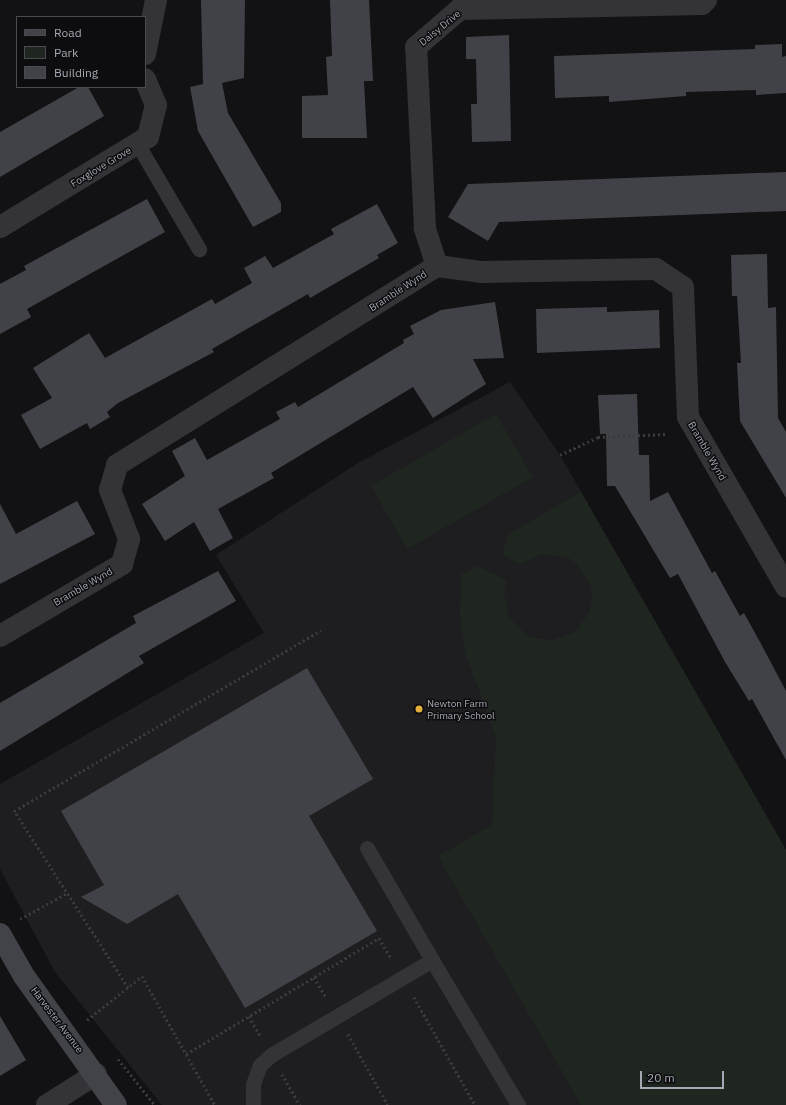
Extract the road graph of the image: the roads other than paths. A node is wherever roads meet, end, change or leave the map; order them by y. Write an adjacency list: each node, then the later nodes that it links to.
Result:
1 (156, 0): 4 (street)
2 (706, 0): 3 (street, Daisy Drive)
3 (459, 5): 9 (street, Daisy Drive)
4 (146, 49)
5 (146, 81): 6 (street, Foxglove Grove)
6 (138, 145): 7 (street, Foxglove Grove); 8 (lane)
7 (0, 227)
8 (199, 248)
9 (436, 266): 10 (street, Bramble Wynd); 11 (street, Bramble Wynd)
10 (786, 587)
11 (0, 636)
12 (367, 848): 14 (lane)
13 (0, 934): 15 (street, Harvester Avenue)
14 (432, 960): 18 (lane); 19 (lane)
15 (96, 1074): 16 (street); 17 (street, Harvester Avenue)
16 (47, 1105)
17 (116, 1105)
18 (253, 1105)
19 (518, 1105)

